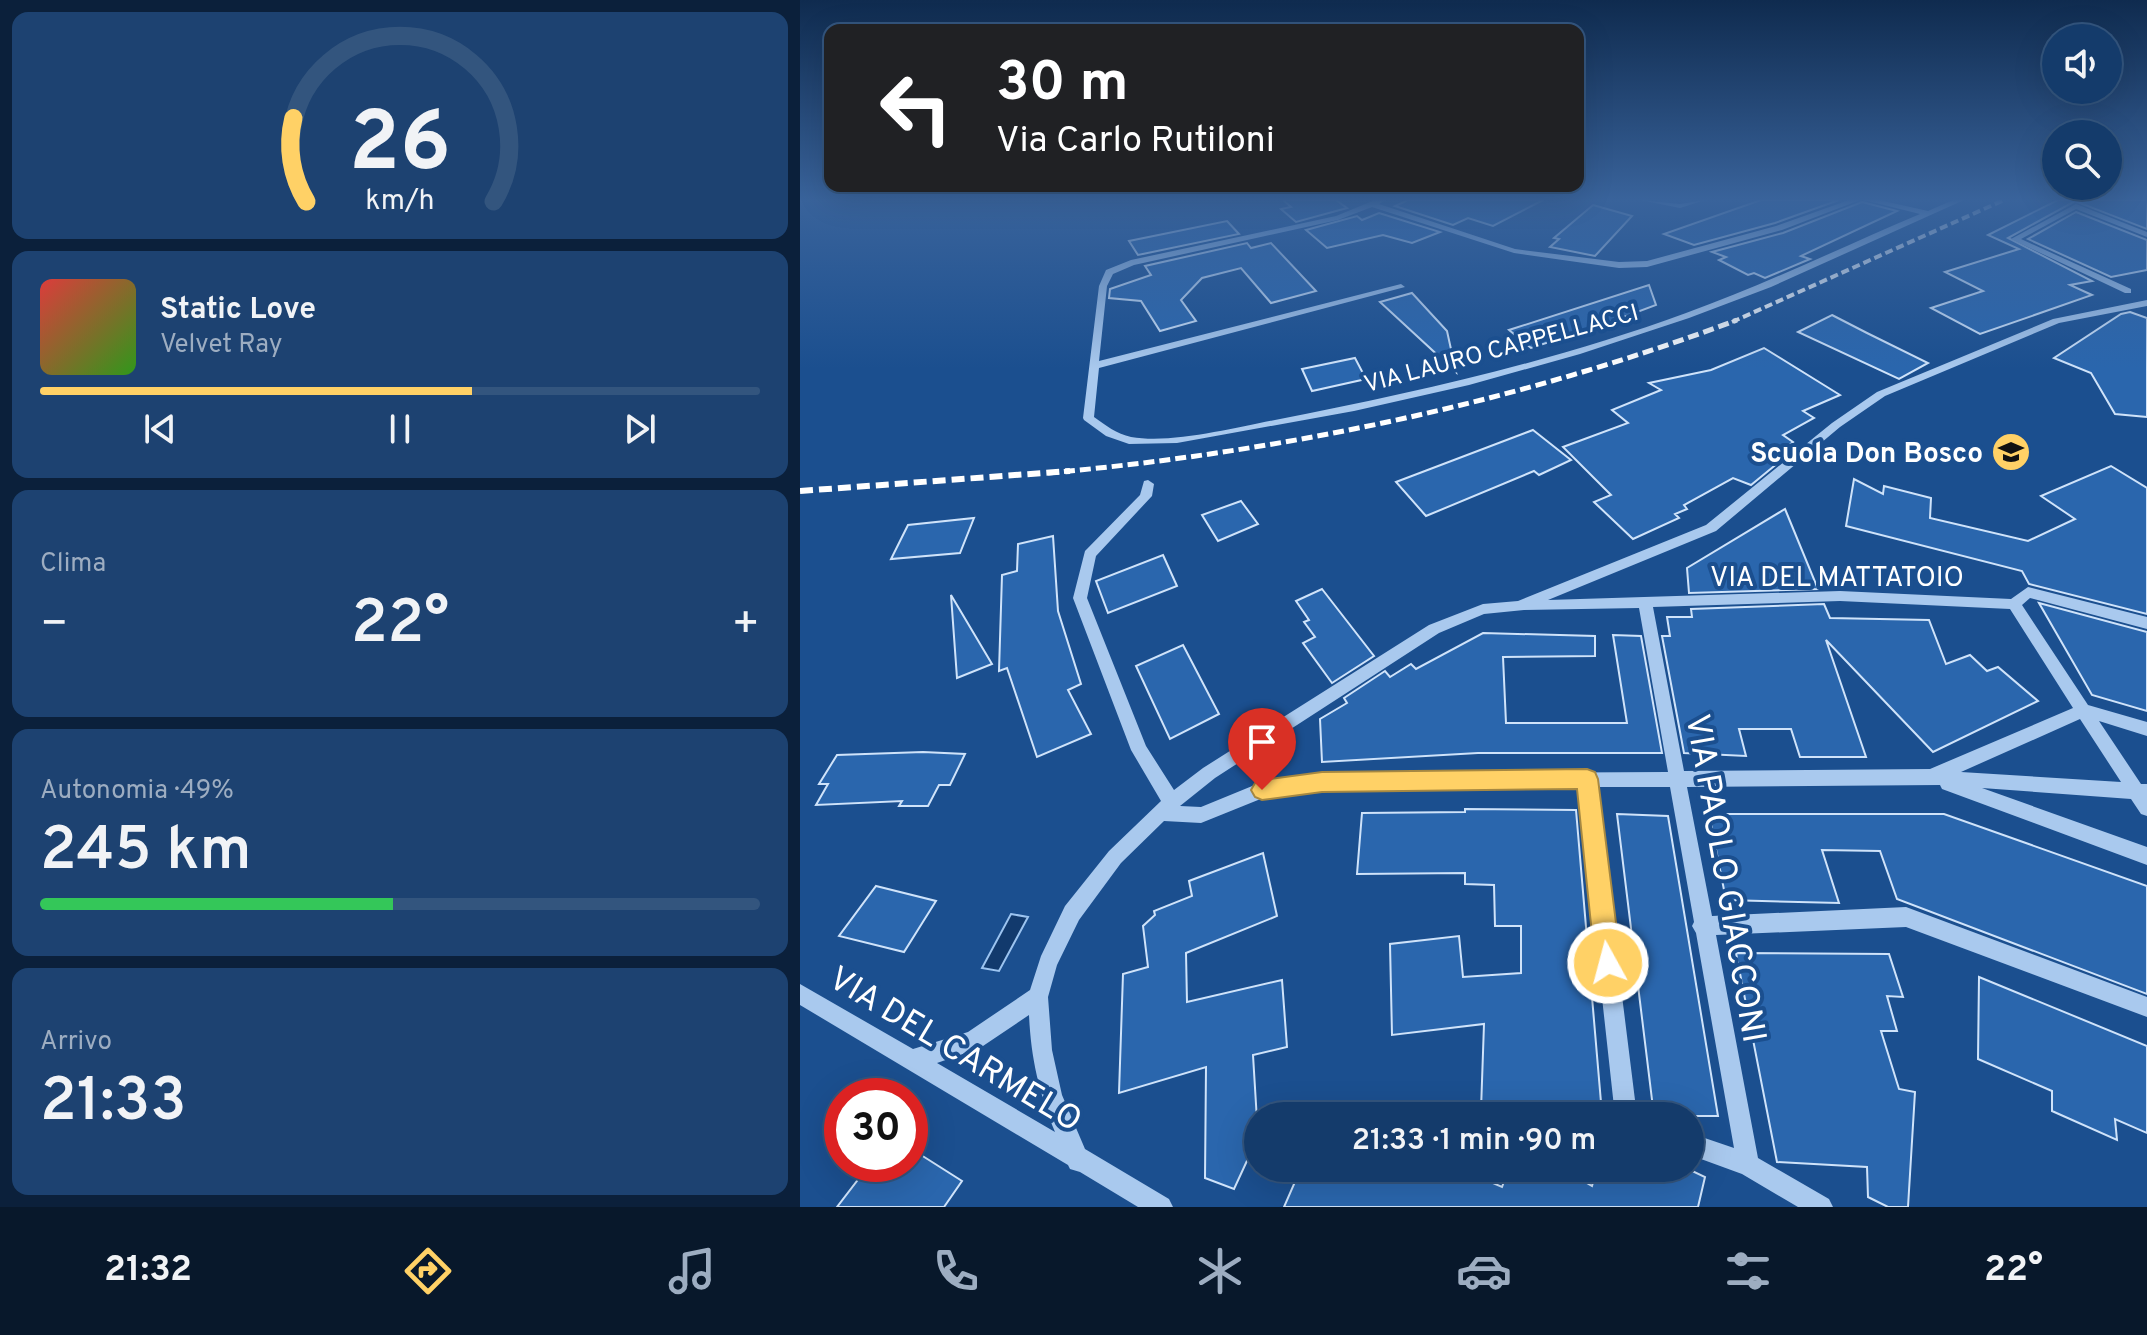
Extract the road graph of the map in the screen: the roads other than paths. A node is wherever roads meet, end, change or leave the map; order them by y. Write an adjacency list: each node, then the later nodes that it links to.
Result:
1 (1162, 256): 9 (street)
2 (1554, 256): 3 (street)
3 (1675, 256)
4 (1830, 256): 9 (street, VIA LAURO CAPPELLACCI)
5 (2053, 256): 7 (street)
6 (1401, 287): 9 (street)
7 (2128, 291)
8 (2146, 304): 13 (street)
9 (1093, 366)
10 (1148, 484): 21 (street)
11 (1645, 603): 12 (street, VIA DEL MATTATOIO); 13 (street, VIA DEL MATTATOIO); 17 (street, VIA PAOLO GIACCONI)
12 (2014, 604): 14 (street, VIA DEL MATTATOIO); 15 (street)
13 (1519, 606): 21 (street)
14 (2147, 623)
15 (2084, 710): 16 (street); 18 (street); 20 (street)
16 (2147, 729)
17 (1675, 777): 18 (street); 19 (street); 23 (street, VIA PAOLO GIACCONI)
18 (1929, 777): 20 (street); 22 (street)
19 (1587, 779): 21 (street); 28 (street)
20 (2144, 797)
21 (1166, 807): 25 (street)
22 (2147, 856)
23 (1702, 926): 26 (street); 31 (street, VIA PAOLO GIACCONI)
24 (800, 994): 27 (street, VIA DEL CARMELO)
25 (1038, 997): 27 (street); 30 (street)
26 (2147, 1007)
27 (911, 1060): 30 (street, VIA DEL CARMELO)
28 (1624, 1102)
29 (1704, 1149): 31 (street)
30 (1078, 1161): 32 (street, VIA DEL CARMELO)
31 (1748, 1165): 33 (street)
32 (1161, 1207)
33 (1821, 1207)

